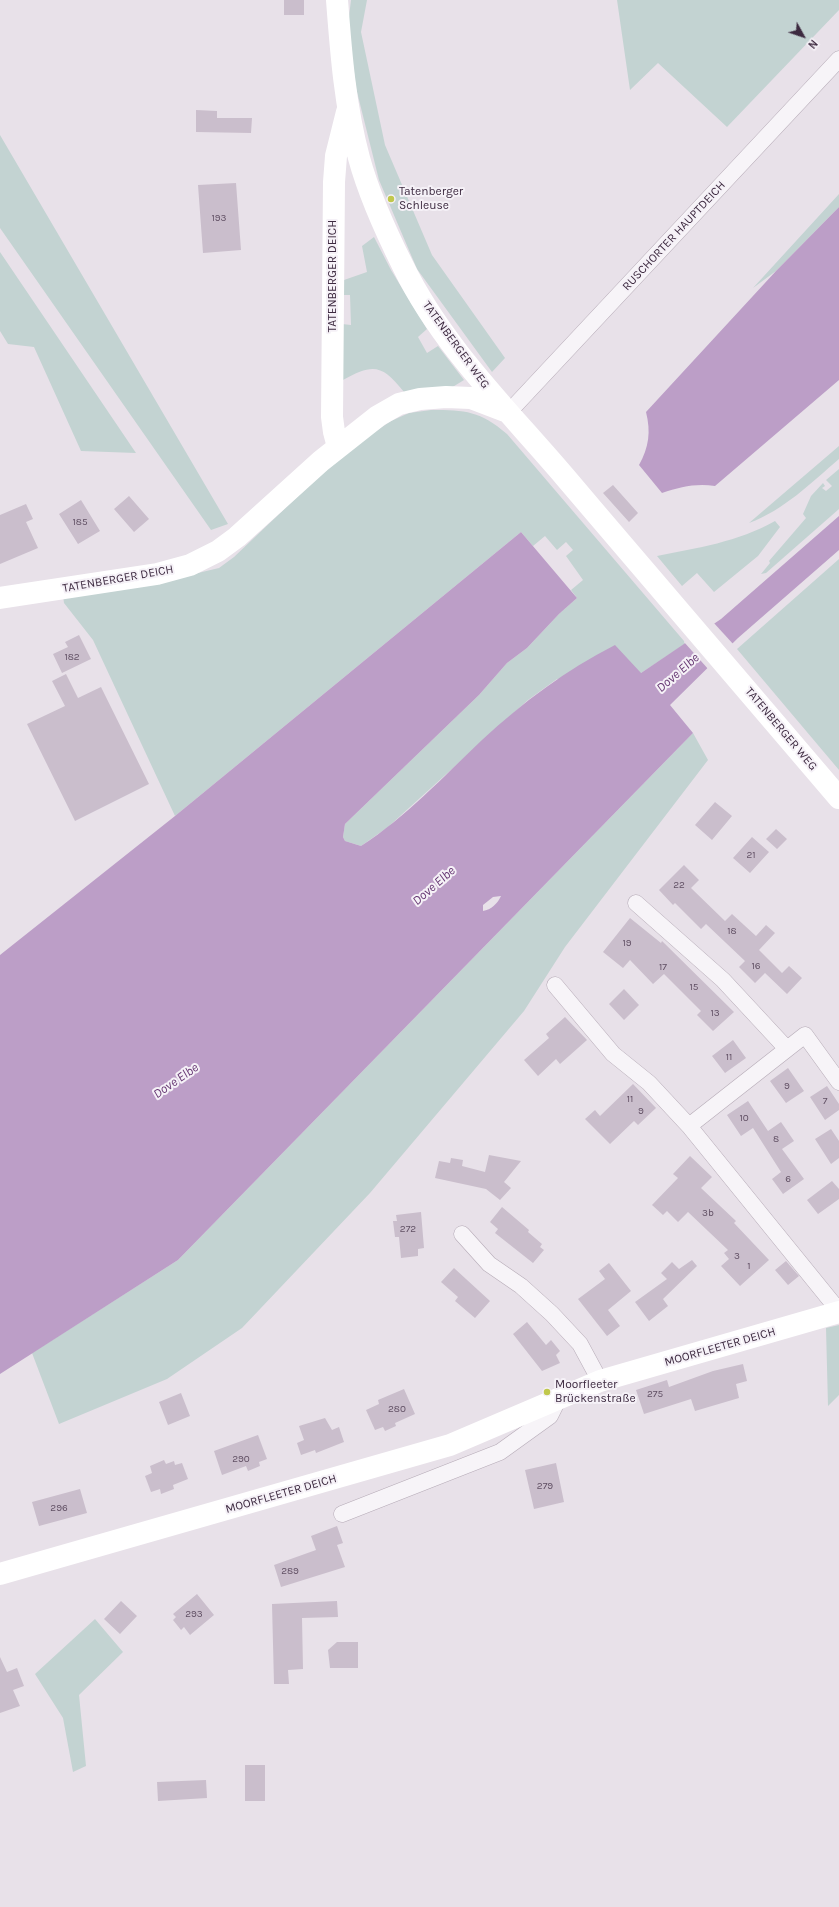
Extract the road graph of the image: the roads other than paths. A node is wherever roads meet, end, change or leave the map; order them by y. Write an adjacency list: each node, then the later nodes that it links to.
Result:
1 (337, 0): 3 (street, TATENBERGER WEG)
2 (839, 59): 4 (street, RUSCHORTER HAUPTDEICH)
3 (348, 106): 4 (street, TATENBERGER WEG); 5 (street, TATENBERGER DEICH)
4 (508, 413): 5 (street, TATENBERGER DEICH); 7 (street, TATENBERGER WEG)
5 (338, 447): 6 (street, TATENBERGER DEICH)
6 (0, 598)
7 (839, 798)
8 (636, 903): 10 (street)
9 (555, 985): 12 (street)
10 (787, 1049): 11 (street); 12 (street)
11 (839, 1082)
12 (689, 1126): 14 (street)
13 (462, 1234): 15 (street)
14 (839, 1312): 15 (street, MOORFLEETER DEICH)
15 (600, 1381): 16 (street, MOORFLEETER DEICH)
16 (558, 1400): 17 (street); 18 (street, MOORFLEETER DEICH)
17 (342, 1514)
18 (0, 1574)

